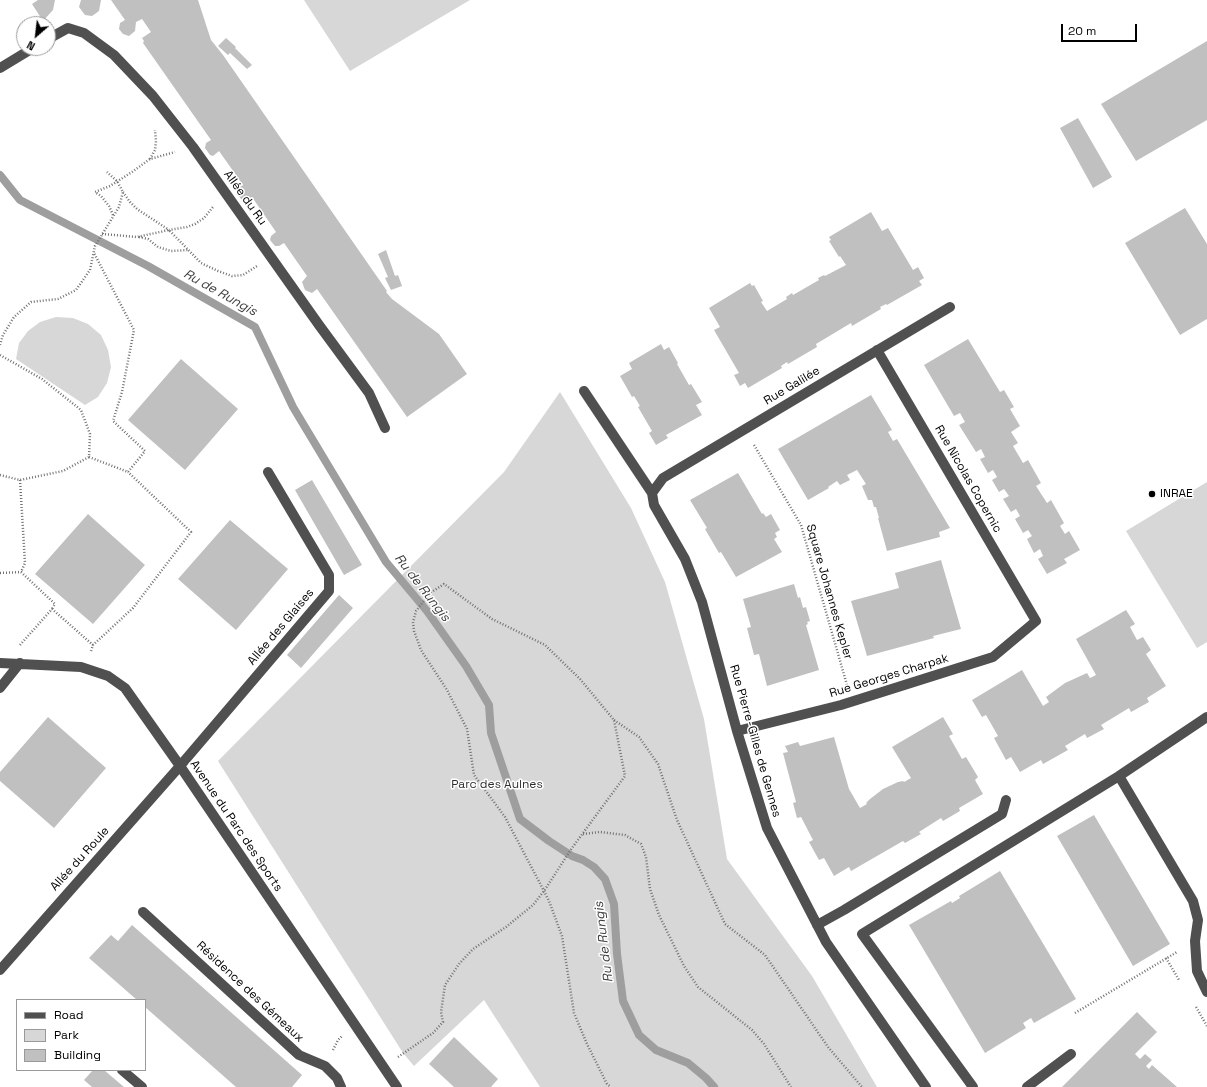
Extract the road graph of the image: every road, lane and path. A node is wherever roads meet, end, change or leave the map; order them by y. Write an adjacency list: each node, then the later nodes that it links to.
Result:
1 (56, 35): 4 (street, Allée du Ru)
2 (20, 56): 3 (street)
3 (0, 68)
4 (193, 147): 6 (path); 8 (street, Allée du Ru)
5 (107, 172): 6 (path)
6 (117, 181): 7 (path); 9 (path)
7 (123, 192): 9 (path); 10 (path)
8 (227, 196): 10 (path); 15 (street, Allée du Ru)
9 (114, 216): 11 (path)
10 (169, 230): 12 (path); 13 (path)
11 (102, 234): 12 (path); 14 (path)
12 (137, 237): 13 (path)
13 (189, 250): 15 (path)
14 (94, 252): 17 (path); 24 (path)
15 (271, 257): 21 (street, Allée du Ru)
16 (950, 307): 18 (street, Rue Galilée)
17 (0, 346)
18 (877, 350): 22 (street, Rue Galilée); 32 (street, Rue Nicolas Copernic)
19 (0, 355): 23 (path)
20 (584, 391): 28 (street, Rue Pierre-Gilles de Gennes)
21 (385, 428)
22 (744, 430): 28 (street, Rue Galilée); 38 (path, Square Johannes Kepler)
23 (89, 457): 24 (path); 27 (path)
24 (128, 472): 33 (path)
25 (268, 472): 42 (street, Allée des Glaises)
26 (0, 475): 27 (path)
27 (20, 480): 29 (path)
28 (652, 493): 41 (street, Rue Pierre-Gilles de Gennes)
29 (22, 572): 30 (path); 31 (path)
30 (0, 573)
31 (52, 609): 33 (path); 34 (path)
32 (1036, 621): 38 (street, Rue Georges Charpak)
33 (93, 645): 36 (path)
34 (2, 663): 35 (street, Avenue du Parc des Sports)
35 (20, 663): 36 (street, Avenue du Parc des Sports); 37 (street)
36 (85, 668): 42 (street, Avenue du Parc des Sports)
37 (0, 688)
38 (852, 701): 41 (street, Rue Georges Charpak)
39 (1207, 717): 43 (street)
40 (614, 720): 45 (path); 46 (path); 61 (path)
41 (737, 731): 48 (street, Rue Pierre-Gilles de Gennes)
42 (180, 766): 50 (street, Allée du Roule); 54 (street, Avenue du Parc des Sports)
43 (1119, 776): 49 (street); 63 (street)
44 (1006, 800): 48 (street)
45 (582, 834): 46 (path); 60 (path)
46 (544, 891): 54 (path); 59 (path)
47 (143, 912): 57 (street, Résidence des Gémeaux)
48 (817, 925): 62 (street, Rue Pierre-Gilles de Gennes)
49 (1195, 941): 51 (street); 52 (path)
50 (0, 970)
51 (1207, 992)
52 (1075, 1013)
53 (1071, 1054): 64 (street)
54 (384, 1068): 58 (street, Avenue du Parc des Sports)
55 (123, 1071): 56 (street)
56 (142, 1087)
57 (341, 1087)
58 (397, 1087)
59 (611, 1087)
60 (791, 1087)
61 (862, 1087)
62 (926, 1087)
63 (973, 1087)
64 (1027, 1087)

